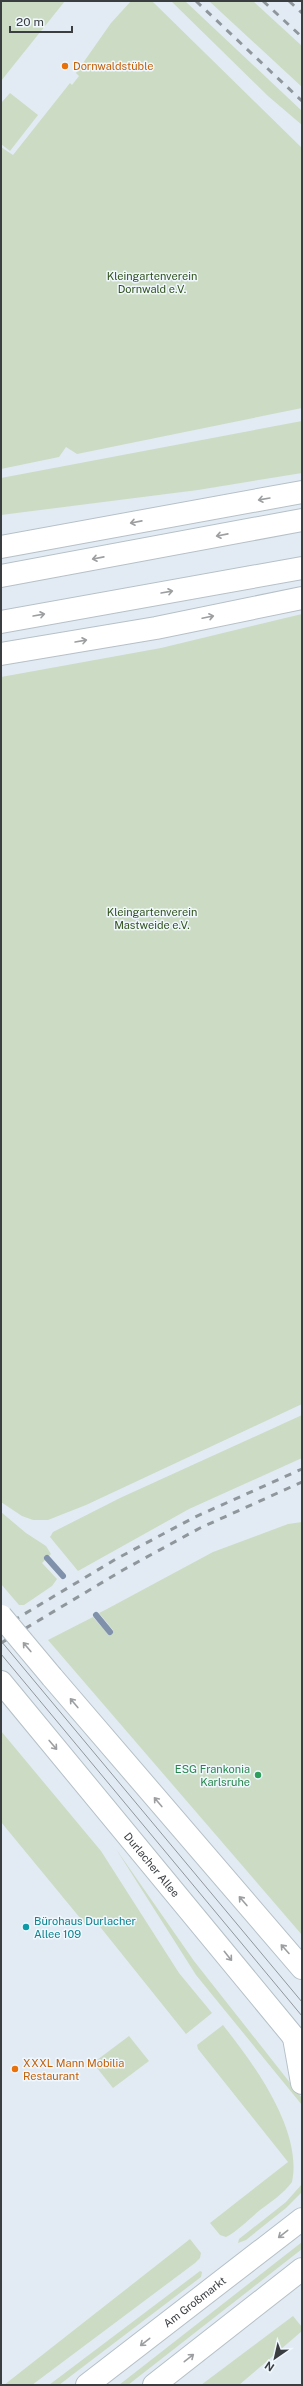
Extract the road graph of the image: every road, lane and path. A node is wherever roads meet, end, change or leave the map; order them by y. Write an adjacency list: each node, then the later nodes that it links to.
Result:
1 (302, 492): 3 (main road, one-way to 3)
2 (302, 520): 5 (main road, one-way to 5)
3 (1, 547)
4 (302, 568): 7 (main road, one-way to 4)
5 (1, 576)
6 (302, 598): 8 (main road, one-way to 6)
7 (1, 622)
8 (1, 654)
9 (1, 1616): 11 (main road, one-way to 9, bridge)
10 (1, 1682): 12 (main road, Durlacher Allee, one-way to 12)
11 (302, 1968)
12 (298, 2042): 13 (main road)
13 (302, 2083)
14 (302, 2219): 16 (main road, Am Großmarkt, one-way to 16)
15 (302, 2269): 17 (main road, one-way to 15)
16 (87, 2385)
17 (154, 2385)

